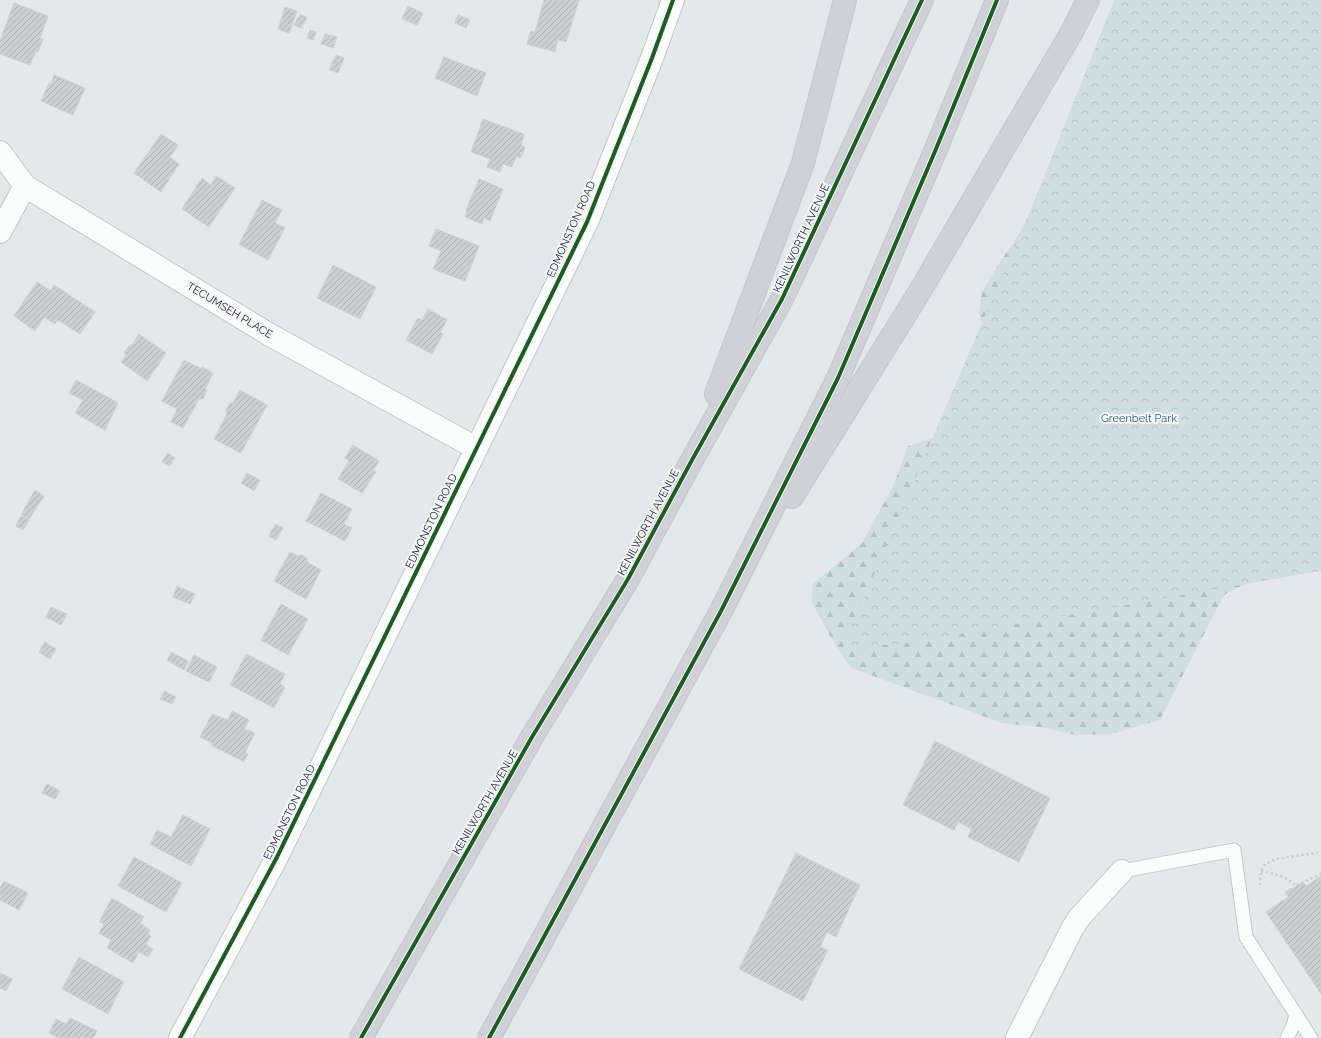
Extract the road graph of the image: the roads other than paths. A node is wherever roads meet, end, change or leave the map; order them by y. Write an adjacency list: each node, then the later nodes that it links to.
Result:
1 (673, 0): 9 (street, EDMONSTON ROAD)
2 (845, 0): 10 (main road)
3 (922, 0): 10 (main road, KENILWORTH AVENUE)
4 (997, 0): 11 (main road)
5 (1088, 0): 11 (main road)
6 (0, 152): 7 (street, TECUMSEH PLACE)
7 (25, 186): 8 (street); 9 (street, TECUMSEH PLACE)
8 (0, 232)
9 (476, 448): 14 (street, EDMONSTON ROAD)
10 (692, 460): 15 (main road, KENILWORTH AVENUE)
11 (721, 611): 16 (main road)
12 (1122, 871): 13 (lane); 17 (street)
13 (1296, 1015): 18 (lane); 19 (lane)
14 (180, 1038)
15 (361, 1038)
16 (489, 1038)
17 (1017, 1038)
18 (1287, 1038)
19 (1311, 1038)

